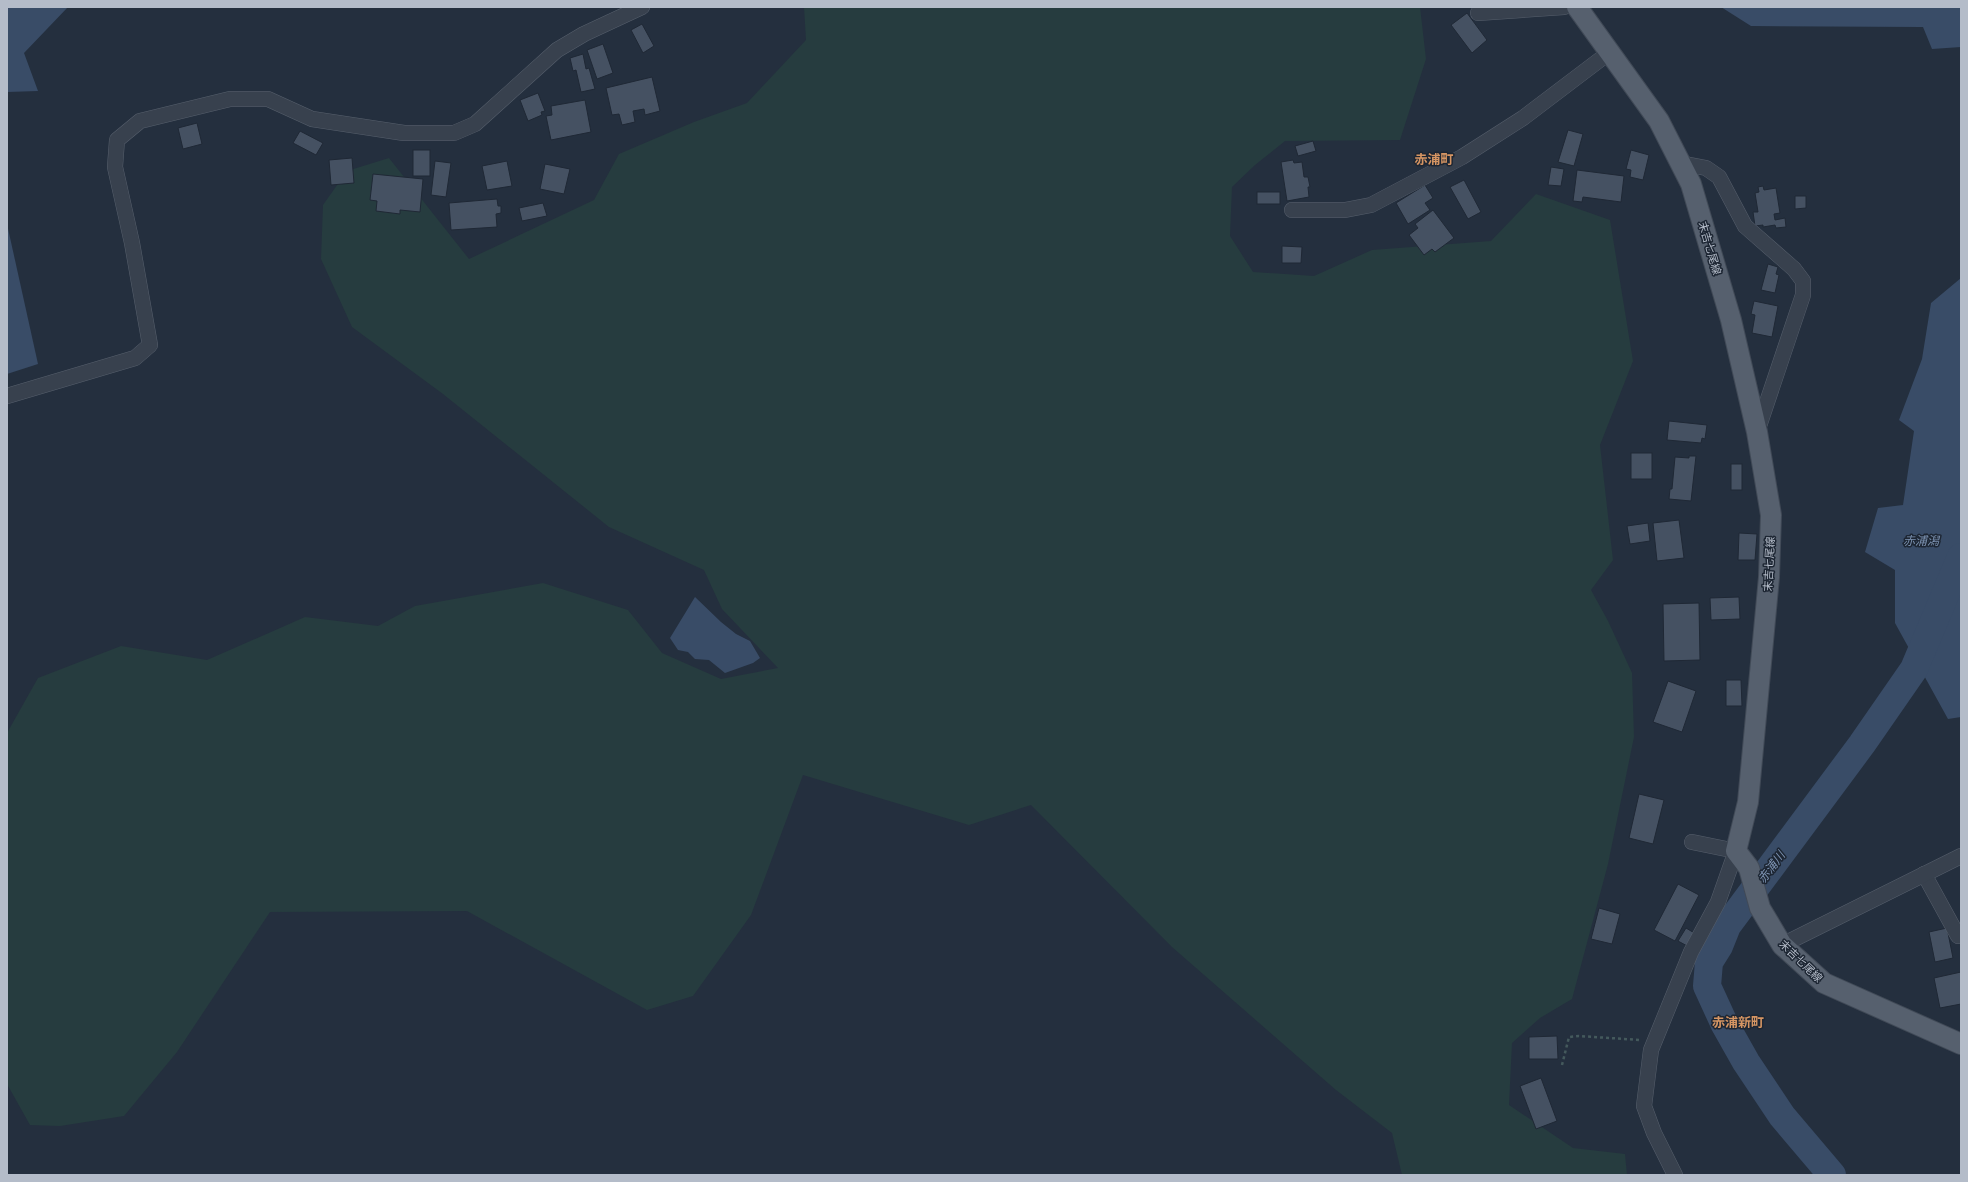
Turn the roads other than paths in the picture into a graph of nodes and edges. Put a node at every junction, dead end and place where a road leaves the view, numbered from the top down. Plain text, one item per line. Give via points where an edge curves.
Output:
1 (642, 7) edge
2 (1564, 7) edge
3 (1577, 7) edge
4 (1478, 13) dead end
5 (1610, 52) junction
6 (1680, 163) junction
7 (1292, 210) dead end
8 (7, 396) edge
9 (1757, 432) junction
10 (1692, 842) dead end
11 (1736, 851) junction
12 (1961, 856) edge
13 (1924, 874) junction
14 (1958, 936) dead end
15 (1782, 945) junction
16 (1961, 1044) edge
17 (1675, 1175) edge

1 - 8 street via 584,34 557,50 475,124 454,134 404,132 312,119 268,99 230,99 140,121 117,140 114,167 132,242 150,345 135,358
2 - 4 street
3 - 5 main road, 末吉七尾線
5 - 6 main road, 末吉七尾線 via 1659,121
5 - 7 street via 1523,118 1462,157 1371,205 1345,210
6 - 9 main road, 末吉七尾線 via 1691,184 1719,278
6 - 9 street via 1706,168 1719,177 1745,226 1794,269 1803,281 1803,295
9 - 11 main road, 末吉七尾線 via 1772,515 1769,577 1748,802
10 - 11 street
11 - 15 main road, 末吉七尾線 via 1749,868 1760,908
11 - 17 street via 1718,902 1691,952 1651,1050 1644,1106
12 - 13 street
13 - 14 street
13 - 15 street
15 - 16 main road, 末吉七尾線 via 1824,983

